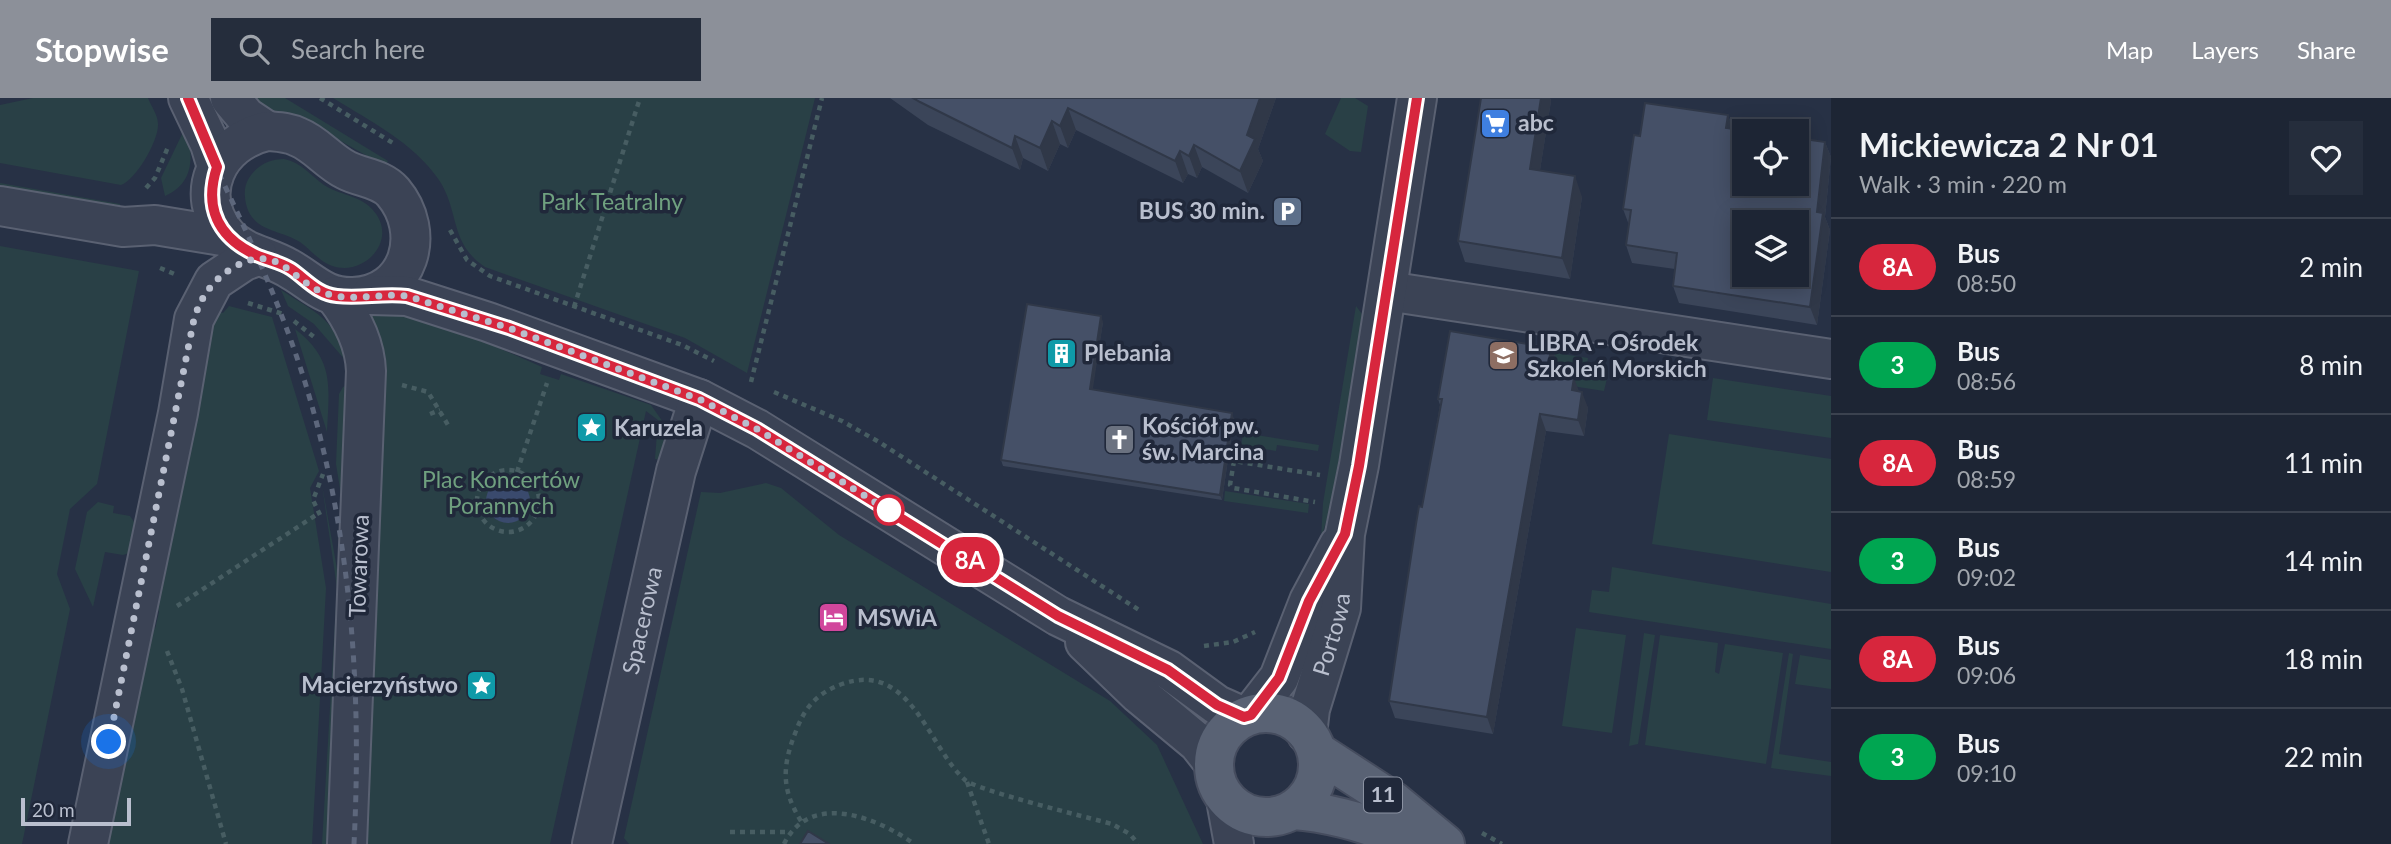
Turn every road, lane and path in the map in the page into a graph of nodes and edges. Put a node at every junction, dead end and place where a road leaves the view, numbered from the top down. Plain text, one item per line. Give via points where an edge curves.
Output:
1 (188, 98) edge
2 (230, 98) edge
3 (640, 98) edge
4 (822, 98) edge
5 (1417, 98) edge
6 (267, 131) junction
7 (214, 176) junction
8 (0, 206) edge
9 (155, 225) junction
10 (413, 239) junction
11 (243, 247) junction
12 (1387, 291) junction
13 (353, 295) junction
14 (244, 302) dead end
15 (572, 311) dead end
16 (488, 322) junction
17 (320, 345) dead end
18 (1831, 359) edge
19 (534, 378) dead end
20 (394, 383) dead end
21 (547, 383) junction
22 (559, 387) dead end
23 (747, 392) dead end
24 (699, 399) junction
25 (440, 410) junction
26 (430, 414) dead end
27 (448, 425) dead end
28 (517, 472) junction
29 (1321, 475) dead end
30 (1316, 502) dead end
31 (319, 513) dead end
32 (1345, 534) junction
33 (167, 612) dead end
34 (1058, 616) junction
35 (164, 643) dead end
36 (1248, 716) junction
37 (1312, 743) junction
38 (1213, 762) junction
39 (967, 781) junction
40 (1226, 800) junction
41 (1293, 810) junction
42 (801, 821) junction
43 (730, 832) dead end
44 (790, 832) junction
45 (88, 844) edge
46 (226, 844) edge
47 (347, 844) edge
48 (592, 844) edge
49 (784, 844) edge
50 (914, 844) edge
51 (989, 844) edge
52 (1138, 844) edge
53 (1234, 844) edge
54 (1428, 844) edge
55 (1445, 844) edge

1 - 7 street
2 - 6 street via 246,117
3 - 15 path
4 - 23 path
5 - 12 street, Portowa
6 - 7 street via 235,144
6 - 10 street via 301,138 337,165 391,189 404,209
7 - 9 street
7 - 11 street via 214,213
8 - 9 street via 123,227
9 - 11 street
10 - 13 street via 398,279
10 - 16 street via 440,285
11 - 13 street via 290,269 312,286
11 - 45 street via 243,261 214,281 194,319
12 - 18 street
12 - 32 street, Portowa
13 - 16 street via 407,296
13 - 47 street, Towarowa via 366,371
14 - 17 path via 280,312
16 - 24 street
19 - 21 path
20 - 25 path via 428,392
21 - 22 path
21 - 28 path
24 - 34 street via 757,429
24 - 48 street, Spacerowa via 676,471
25 - 26 path
25 - 27 path
28 - 28 path via 491,476 478,495 482,518 500,531 523,528 537,511 534,485
29 - 30 path via 1231,460 1233,488
31 - 33 path
32 - 36 street, Portowa via 1309,601 1279,678
32 - 37 street, Portowa via 1341,608 1310,709
34 - 36 street via 1168,670 1217,705
34 - 38 street via 1198,743
35 - 46 path via 182,689
36 - 37 main road, 11 via 1285,716
36 - 38 main road via 1222,736
37 - 41 main road via 1316,780
37 - 55 main road, 11
38 - 40 main road via 1215,779
39 - 42 path via 906,699 882,685 853,681 810,703 793,739 785,791
39 - 51 path
39 - 52 path via 1112,824
40 - 41 main road, 11 via 1258,817 1276,817
40 - 53 street
41 - 54 main road, 11 via 1347,817
42 - 44 path
42 - 50 path via 846,813 883,825
43 - 44 path
44 - 49 path

